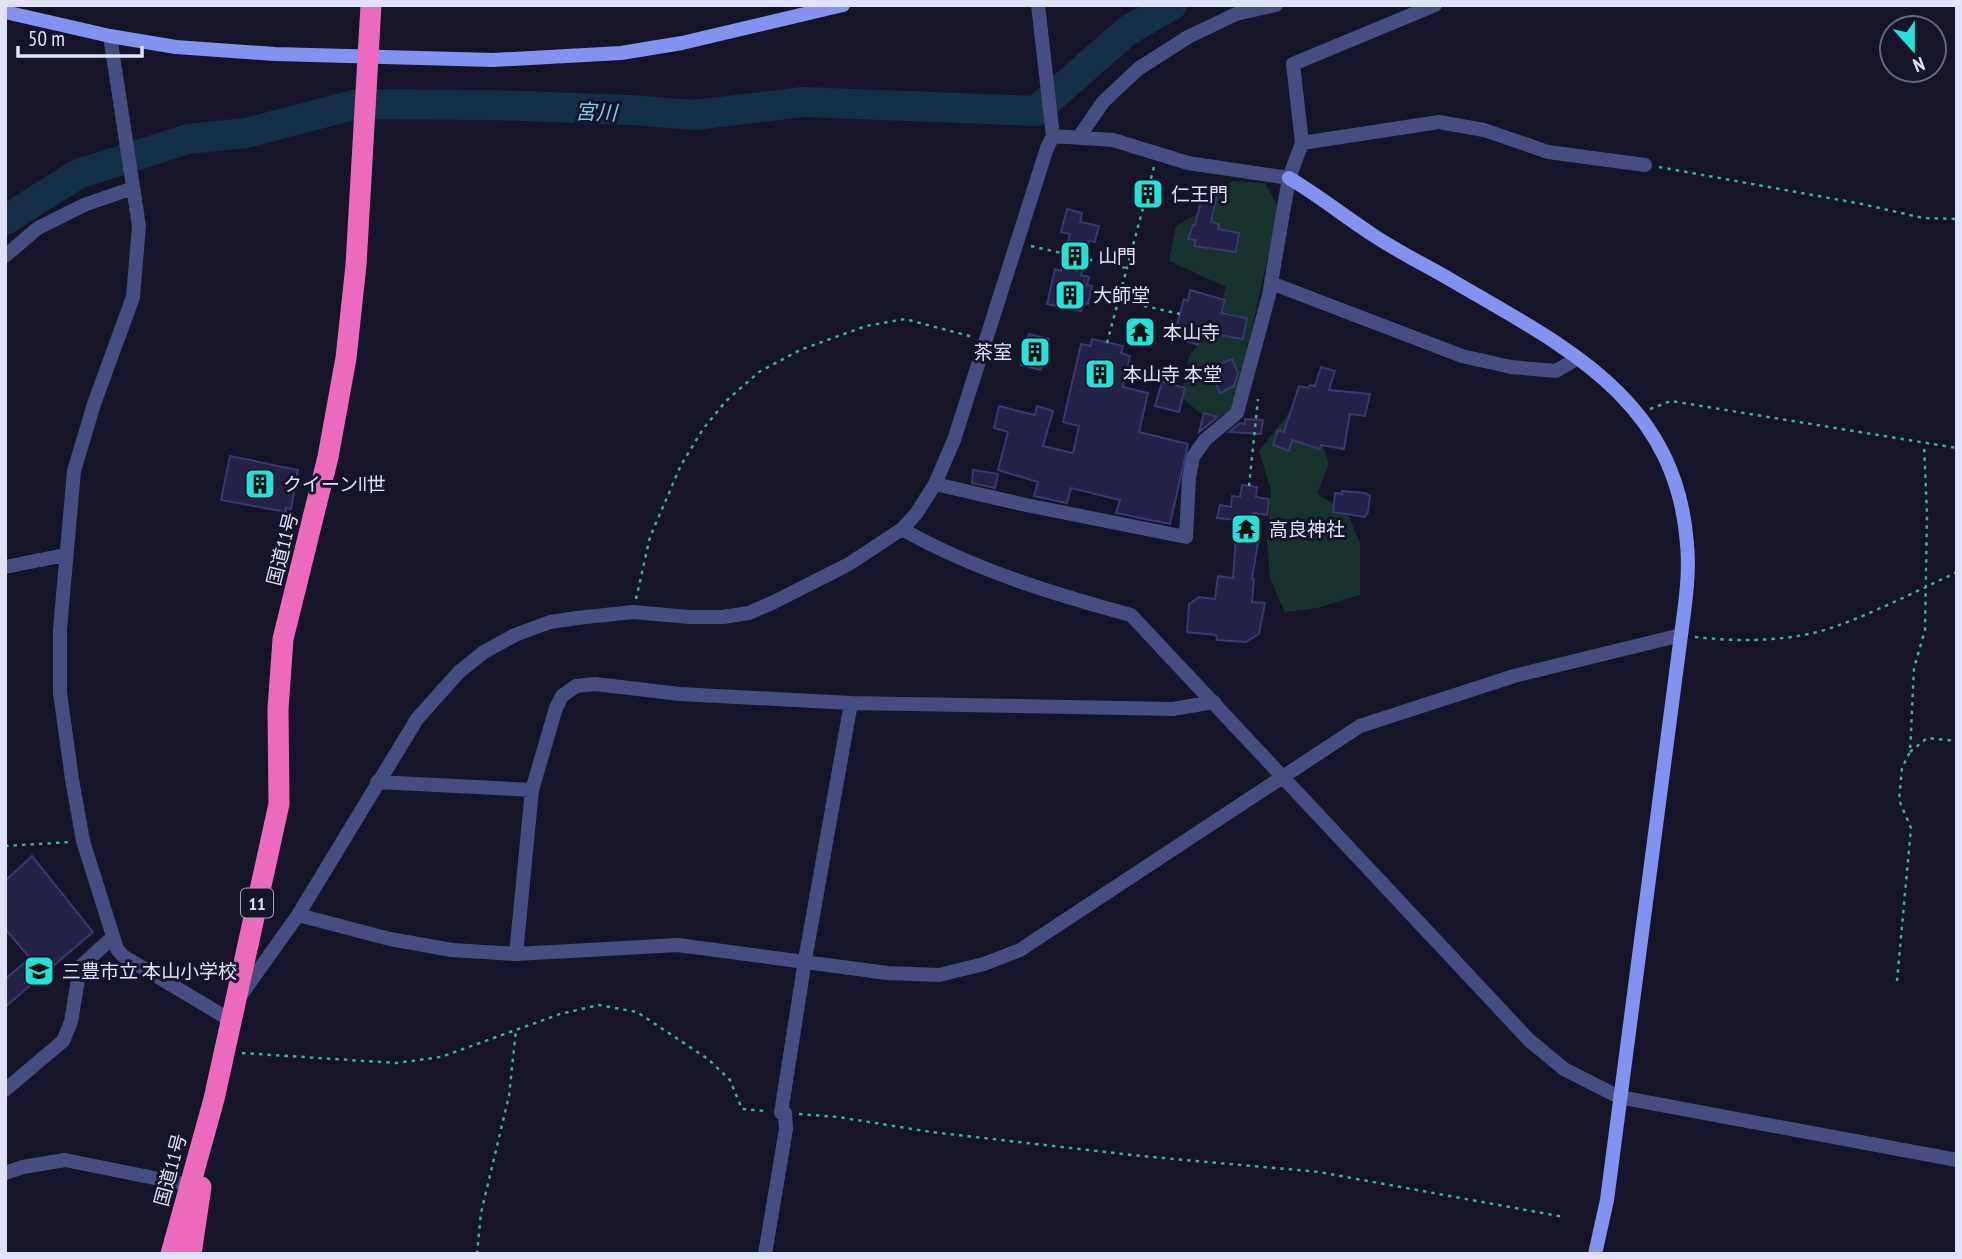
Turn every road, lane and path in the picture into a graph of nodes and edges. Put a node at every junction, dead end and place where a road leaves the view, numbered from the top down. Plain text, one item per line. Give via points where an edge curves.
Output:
1 (371, 5) edge
2 (844, 5) edge
3 (1038, 5) edge
4 (1276, 5) edge
5 (1435, 5) edge
6 (5, 12) edge
7 (110, 36) junction
8 (368, 62) junction
9 (1053, 132) junction
10 (1079, 137) junction
11 (1302, 143) junction
12 (1157, 153) junction
13 (1645, 164) joint
14 (1289, 178) junction
15 (133, 188) junction
16 (1957, 219) edge
17 (1017, 242) junction
18 (5, 256) edge
19 (1128, 268) junction
20 (1272, 283) junction
21 (1119, 300) junction
22 (1180, 314) dead end
23 (986, 341) junction
24 (1107, 343) dead end
25 (1578, 358) junction
26 (1638, 413) junction
27 (1924, 444) junction
28 (1957, 448) edge
29 (935, 484) junction
30 (902, 529) junction
31 (65, 555) junction
32 (5, 567) edge
33 (1957, 572) edge
34 (1925, 587) junction
35 (633, 611) junction
36 (1681, 635) junction
37 (1214, 702) junction
38 (851, 703) junction
39 (1957, 741) edge
40 (1910, 752) junction
41 (1281, 778) junction
42 (377, 782) junction
43 (532, 790) junction
44 (83, 841) junction
45 (5, 846) edge
46 (298, 915) junction
47 (112, 938) junction
48 (516, 954) junction
49 (805, 960) junction
50 (1897, 981) dead end
51 (234, 1012) junction
52 (516, 1030) junction
53 (225, 1052) junction
54 (5, 1090) edge
55 (1619, 1097) junction
56 (214, 1099) junction
57 (783, 1113) junction
58 (1957, 1160) edge
59 (5, 1173) edge
60 (189, 1185) junction
61 (1564, 1217) dead end
62 (171, 1254) edge
63 (191, 1254) edge
64 (477, 1254) edge
65 (765, 1254) edge
66 (1595, 1254) edge

1 - 8 highway, 国道11号 / 11
2 - 8 street via 621,53
3 - 9 street
4 - 10 street via 1236,14 1138,69 1102,102
5 - 11 street via 1293,64
6 - 7 street
7 - 8 street via 176,47
7 - 15 street
8 - 51 highway, 国道11号 / 11 via 356,265 345,358 328,457 283,639 279,804
9 - 10 street
9 - 17 street
10 - 12 street via 1113,140
11 - 13 street via 1439,122 1484,130 1548,152
11 - 14 street
12 - 14 street via 1188,163
12 - 19 path
13 - 16 path via 1923,218
14 - 20 street
14 - 25 street via 1375,236
15 - 18 street via 38,228
15 - 31 street via 139,226 133,297 74,471
17 - 19 path
17 - 23 street
19 - 21 path
20 - 25 street via 1462,356 1556,371
20 - 29 street via 1237,413 1205,440 1193,457 1186,537
21 - 22 path
21 - 24 path
23 - 29 street
23 - 35 path via 905,319 866,326 800,350 759,372 726,401 681,465 650,537
25 - 26 street via 1611,383
26 - 27 path via 1671,401
26 - 36 street via 1672,474 1682,508 1688,556
27 - 28 path
27 - 34 path
29 - 30 street
30 - 35 street via 849,564 749,613 689,617
30 - 37 street via 934,548 1066,598 1131,615
31 - 32 street
31 - 44 street via 61,694
33 - 34 path
34 - 36 path via 1833,628 1788,638
34 - 40 path via 1925,630 1914,668
35 - 42 street via 550,622 484,652 459,672 417,719
36 - 41 street via 1514,676 1360,726
36 - 55 street
37 - 38 street via 1173,709
37 - 41 street
38 - 43 street via 576,686 562,696 556,708
38 - 49 street
39 - 40 path via 1927,738
40 - 50 path via 1902,768 1899,800 1911,828
41 - 49 street via 1020,950 984,964 939,975 887,973
41 - 55 street via 1528,1040 1564,1069
42 - 43 street
42 - 46 street
43 - 48 street
44 - 45 path
44 - 47 street
46 - 48 street via 390,939 452,950
46 - 51 street
47 - 51 street via 123,956
47 - 54 street via 80,967 71,1023 63,1041
48 - 49 street via 678,945
49 - 57 street
51 - 53 highway, 国道11号 / 11
52 - 53 path via 441,1057 396,1063
52 - 57 path via 599,1005 637,1012 708,1059 730,1080 742,1109
52 - 64 path via 509,1096 481,1213
53 - 56 highway, 国道11号 / 11
55 - 58 street
55 - 66 street via 1607,1200
56 - 60 highway, 国道11号 / 11
56 - 63 highway, 国道11号 / 11
57 - 61 path via 1319,1172
57 - 65 street via 786,1129
59 - 60 street via 65,1160
60 - 62 highway, 国道11号 / 11

